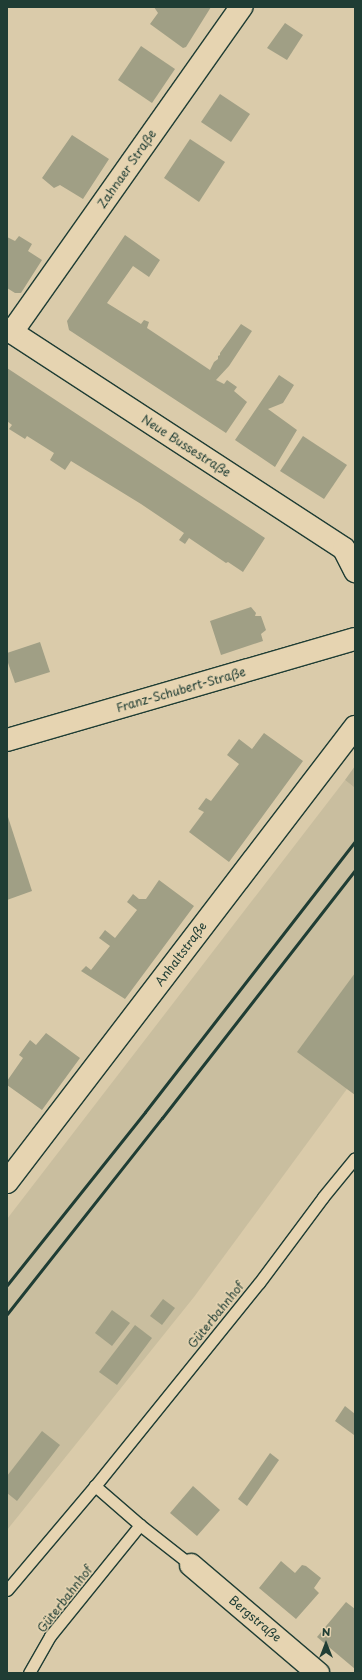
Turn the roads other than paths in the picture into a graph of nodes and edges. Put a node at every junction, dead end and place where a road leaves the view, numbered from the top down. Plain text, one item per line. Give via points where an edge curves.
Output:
1 (241, 7) edge
2 (9, 330) edge
3 (355, 571) edge
4 (355, 639) edge
5 (355, 727) edge
6 (7, 740) edge
7 (355, 1158) edge
8 (7, 1182) edge
9 (95, 1486) junction
10 (140, 1525) junction
11 (191, 1565) joint
12 (7, 1590) edge
13 (29, 1673) edge
14 (318, 1673) edge

1 - 2 street, Zahnaer Straße
2 - 3 street, Neue Bussestraße via 344,549
4 - 6 street, Franz-Schubert-Straße
5 - 8 street, Anhaltstraße
7 - 9 lane, Güterbahnhof via 259,1283
9 - 10 lane
9 - 12 lane, Güterbahnhof
10 - 11 lane
10 - 13 lane, Güterbahnhof via 50,1636
11 - 14 street, Bergstraße

